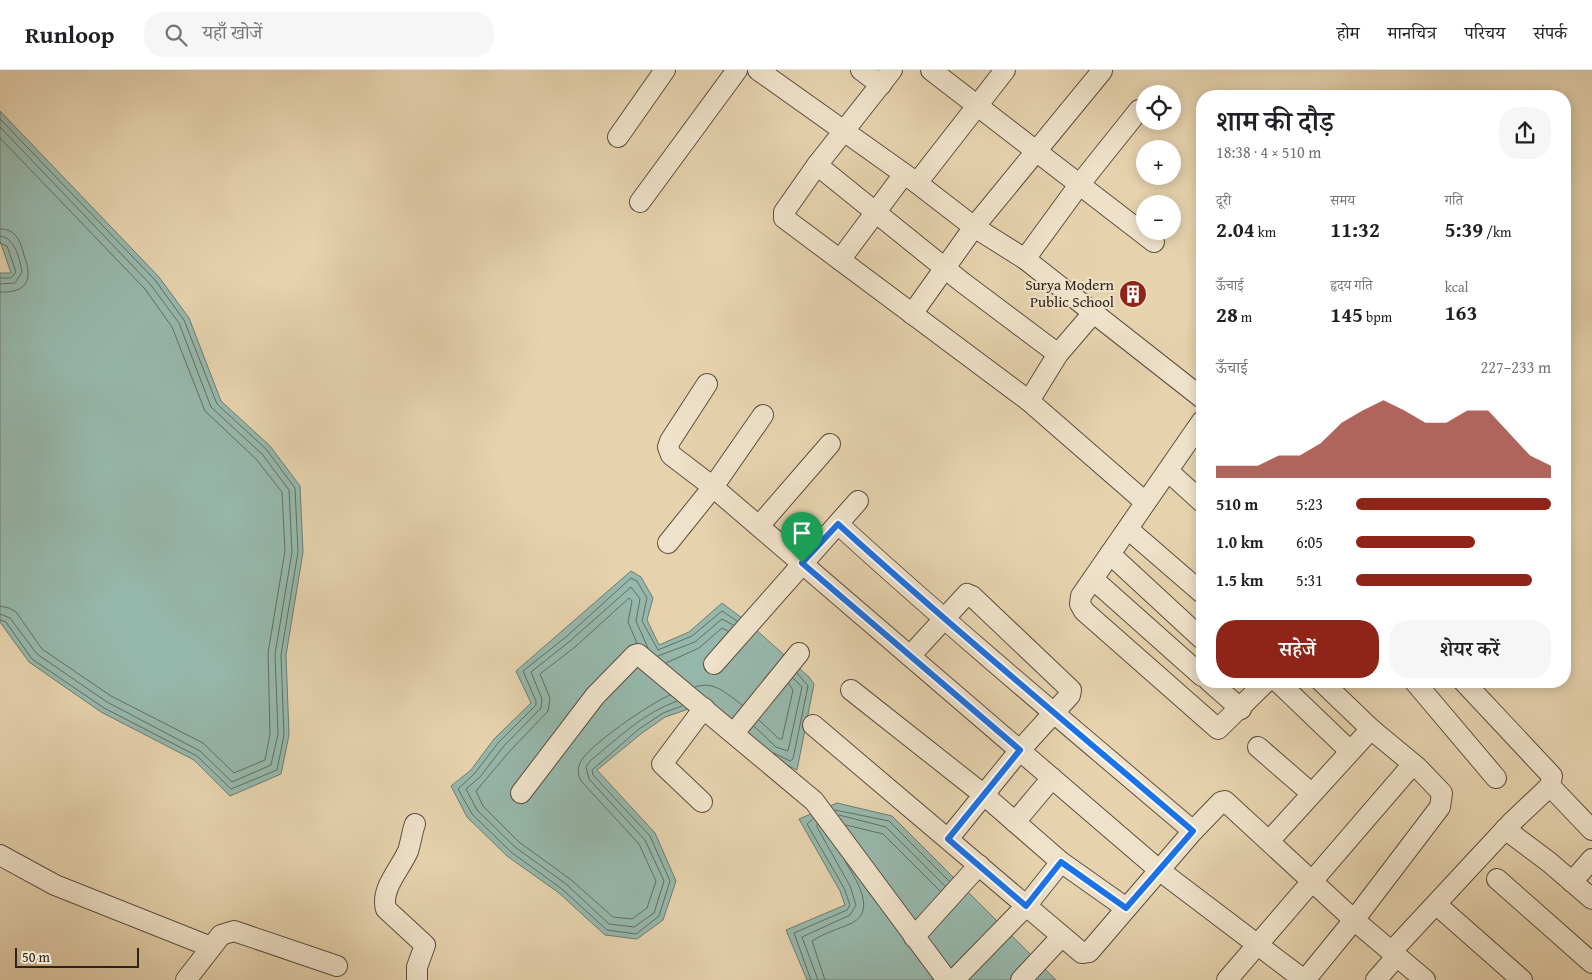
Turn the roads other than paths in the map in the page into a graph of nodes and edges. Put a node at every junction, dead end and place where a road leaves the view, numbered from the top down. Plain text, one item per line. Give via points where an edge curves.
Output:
1 (665, 70) edge
2 (737, 70) edge
3 (758, 70) edge
4 (861, 70) edge
5 (931, 70) edge
6 (1005, 70) edge
7 (1102, 71) edge
8 (886, 78) edge
9 (977, 106) junction
10 (1136, 114) edge
11 (845, 132) junction
12 (618, 137) dead end
13 (1036, 152) junction
14 (817, 165) junction
15 (910, 178) junction
16 (1079, 185) junction
17 (640, 202) dead end
18 (875, 210) junction
19 (974, 227) junction
20 (1154, 242) dead end
21 (1024, 259) junction
22 (840, 260) junction
23 (947, 268) junction
24 (1094, 312) junction
25 (912, 314) junction
26 (1058, 354) junction
27 (708, 384) dead end
28 (1196, 393) edge
29 (1029, 401) junction
30 (763, 415) dead end
31 (1196, 431) edge
32 (830, 444) dead end
33 (1170, 472) junction
34 (714, 487) junction
35 (1196, 496) edge
36 (858, 501) dead end
37 (1145, 502) junction
38 (838, 524) junction
39 (759, 526) junction
40 (1128, 529) junction
41 (668, 543) dead end
42 (1110, 554) junction
43 (802, 563) junction
44 (1093, 579) junction
45 (1196, 587) edge
46 (943, 620) junction
47 (1196, 633) edge
48 (799, 653) dead end
49 (910, 656) junction
50 (714, 664) dead end
51 (1196, 671) edge
52 (1217, 688) edge
53 (1255, 688) edge
54 (1284, 688) edge
55 (1327, 688) edge
56 (1420, 688) edge
57 (1470, 688) edge
58 (852, 690) dead end
59 (704, 708) junction
60 (1241, 709) junction
61 (1054, 712) junction
62 (813, 725) dead end
63 (1371, 729) junction
64 (734, 733) junction
65 (1258, 747) dead end
66 (1020, 750) junction
67 (1350, 751) junction
68 (1413, 764) junction
69 (1052, 778) junction
70 (1496, 778) dead end
71 (1550, 786) junction
72 (520, 793) dead end
73 (1311, 793) junction
74 (984, 795) junction
75 (702, 802) dead end
76 (1014, 822) junction
77 (415, 824) dead end
78 (1505, 830) junction
79 (1592, 830) edge
80 (1193, 831) junction
81 (948, 839) junction
82 (1270, 840) junction
83 (0, 855) edge
84 (1592, 859) edge
85 (1061, 862) junction
86 (979, 864) junction
87 (1159, 870) junction
88 (1497, 879) dead end
89 (1313, 881) junction
90 (1572, 882) junction
91 (1592, 899) edge
92 (1437, 905) junction
93 (1026, 906) junction
94 (1126, 908) junction
95 (1354, 920) junction
96 (1062, 936) junction
97 (914, 937) junction
98 (1258, 945) junction
99 (211, 947) junction
100 (1394, 954) junction
101 (1592, 963) edge
102 (338, 966) dead end
103 (1236, 977) edge
104 (186, 980) edge
105 (417, 980) edge
106 (947, 980) edge
107 (954, 980) edge
108 (1021, 980) edge
109 (1305, 980) edge
110 (1376, 980) edge
111 (1425, 980) edge
112 (1522, 980) edge

1 - 12 street
2 - 17 street
3 - 11 street
4 - 8 street
5 - 9 street
6 - 9 street
7 - 13 street
8 - 11 street
9 - 13 street
9 - 15 street
10 - 16 street
11 - 14 street
11 - 15 street
13 - 16 street
13 - 19 street
14 - 18 street
14 - 22 street via 784,212 784,218
15 - 18 street
15 - 19 street
16 - 20 street
16 - 21 street
18 - 22 street
18 - 23 street
19 - 21 street
19 - 23 street
21 - 24 street
22 - 25 street
23 - 25 street
23 - 26 street
24 - 26 street
24 - 28 street
25 - 29 street
26 - 29 street
27 - 34 street via 668,447 671,455
29 - 37 street
30 - 34 street
31 - 33 street
32 - 39 street
33 - 35 street
33 - 37 street
34 - 39 street
34 - 41 street
36 - 38 street
37 - 40 street
38 - 43 street
38 - 46 street
39 - 43 street
40 - 42 street
40 - 45 street
42 - 44 street
42 - 47 street
43 - 49 street
43 - 50 street
44 - 51 street
44 - 60 street via 1081,596 1080,604 1084,611 1218,729
46 - 49 street
46 - 61 street
46 - 61 street via 962,598 967,594 972,596 1070,687 1070,695
48 - 64 street
49 - 66 street
52 - 60 street
53 - 60 street
54 - 67 street
55 - 63 street
56 - 70 street
57 - 71 street via 1552,776
58 - 74 street
59 - 64 street
59 - 72 street via 641,656 635,655 595,696
59 - 75 street via 662,764
61 - 66 street
61 - 80 street
62 - 81 street
63 - 67 street
63 - 68 street
64 - 97 street via 814,801
65 - 73 street
66 - 69 street
66 - 74 street
67 - 73 street
68 - 89 street
68 - 95 street via 1442,794 1440,807
69 - 76 street
69 - 87 street
71 - 78 street
71 - 79 street
73 - 82 street
74 - 76 street
74 - 81 street
76 - 85 street
77 - 105 street via 408,850 384,904 425,945 417,966
78 - 90 street
78 - 92 street
80 - 82 street via 1225,802
80 - 87 street
81 - 86 street
82 - 89 street
83 - 99 street via 55,885
84 - 90 street
85 - 93 street
85 - 94 street
86 - 93 street
86 - 97 street
87 - 94 street
87 - 98 street
88 - 101 street
89 - 95 street
89 - 98 street
90 - 91 street
92 - 100 street
92 - 112 street
93 - 96 street
93 - 107 street
94 - 96 street via 1089,952 1082,953
95 - 100 street
95 - 109 street
96 - 108 street
97 - 106 street
98 - 103 street
98 - 109 street
99 - 102 street via 221,935 234,931
99 - 104 street
100 - 110 street
100 - 111 street

